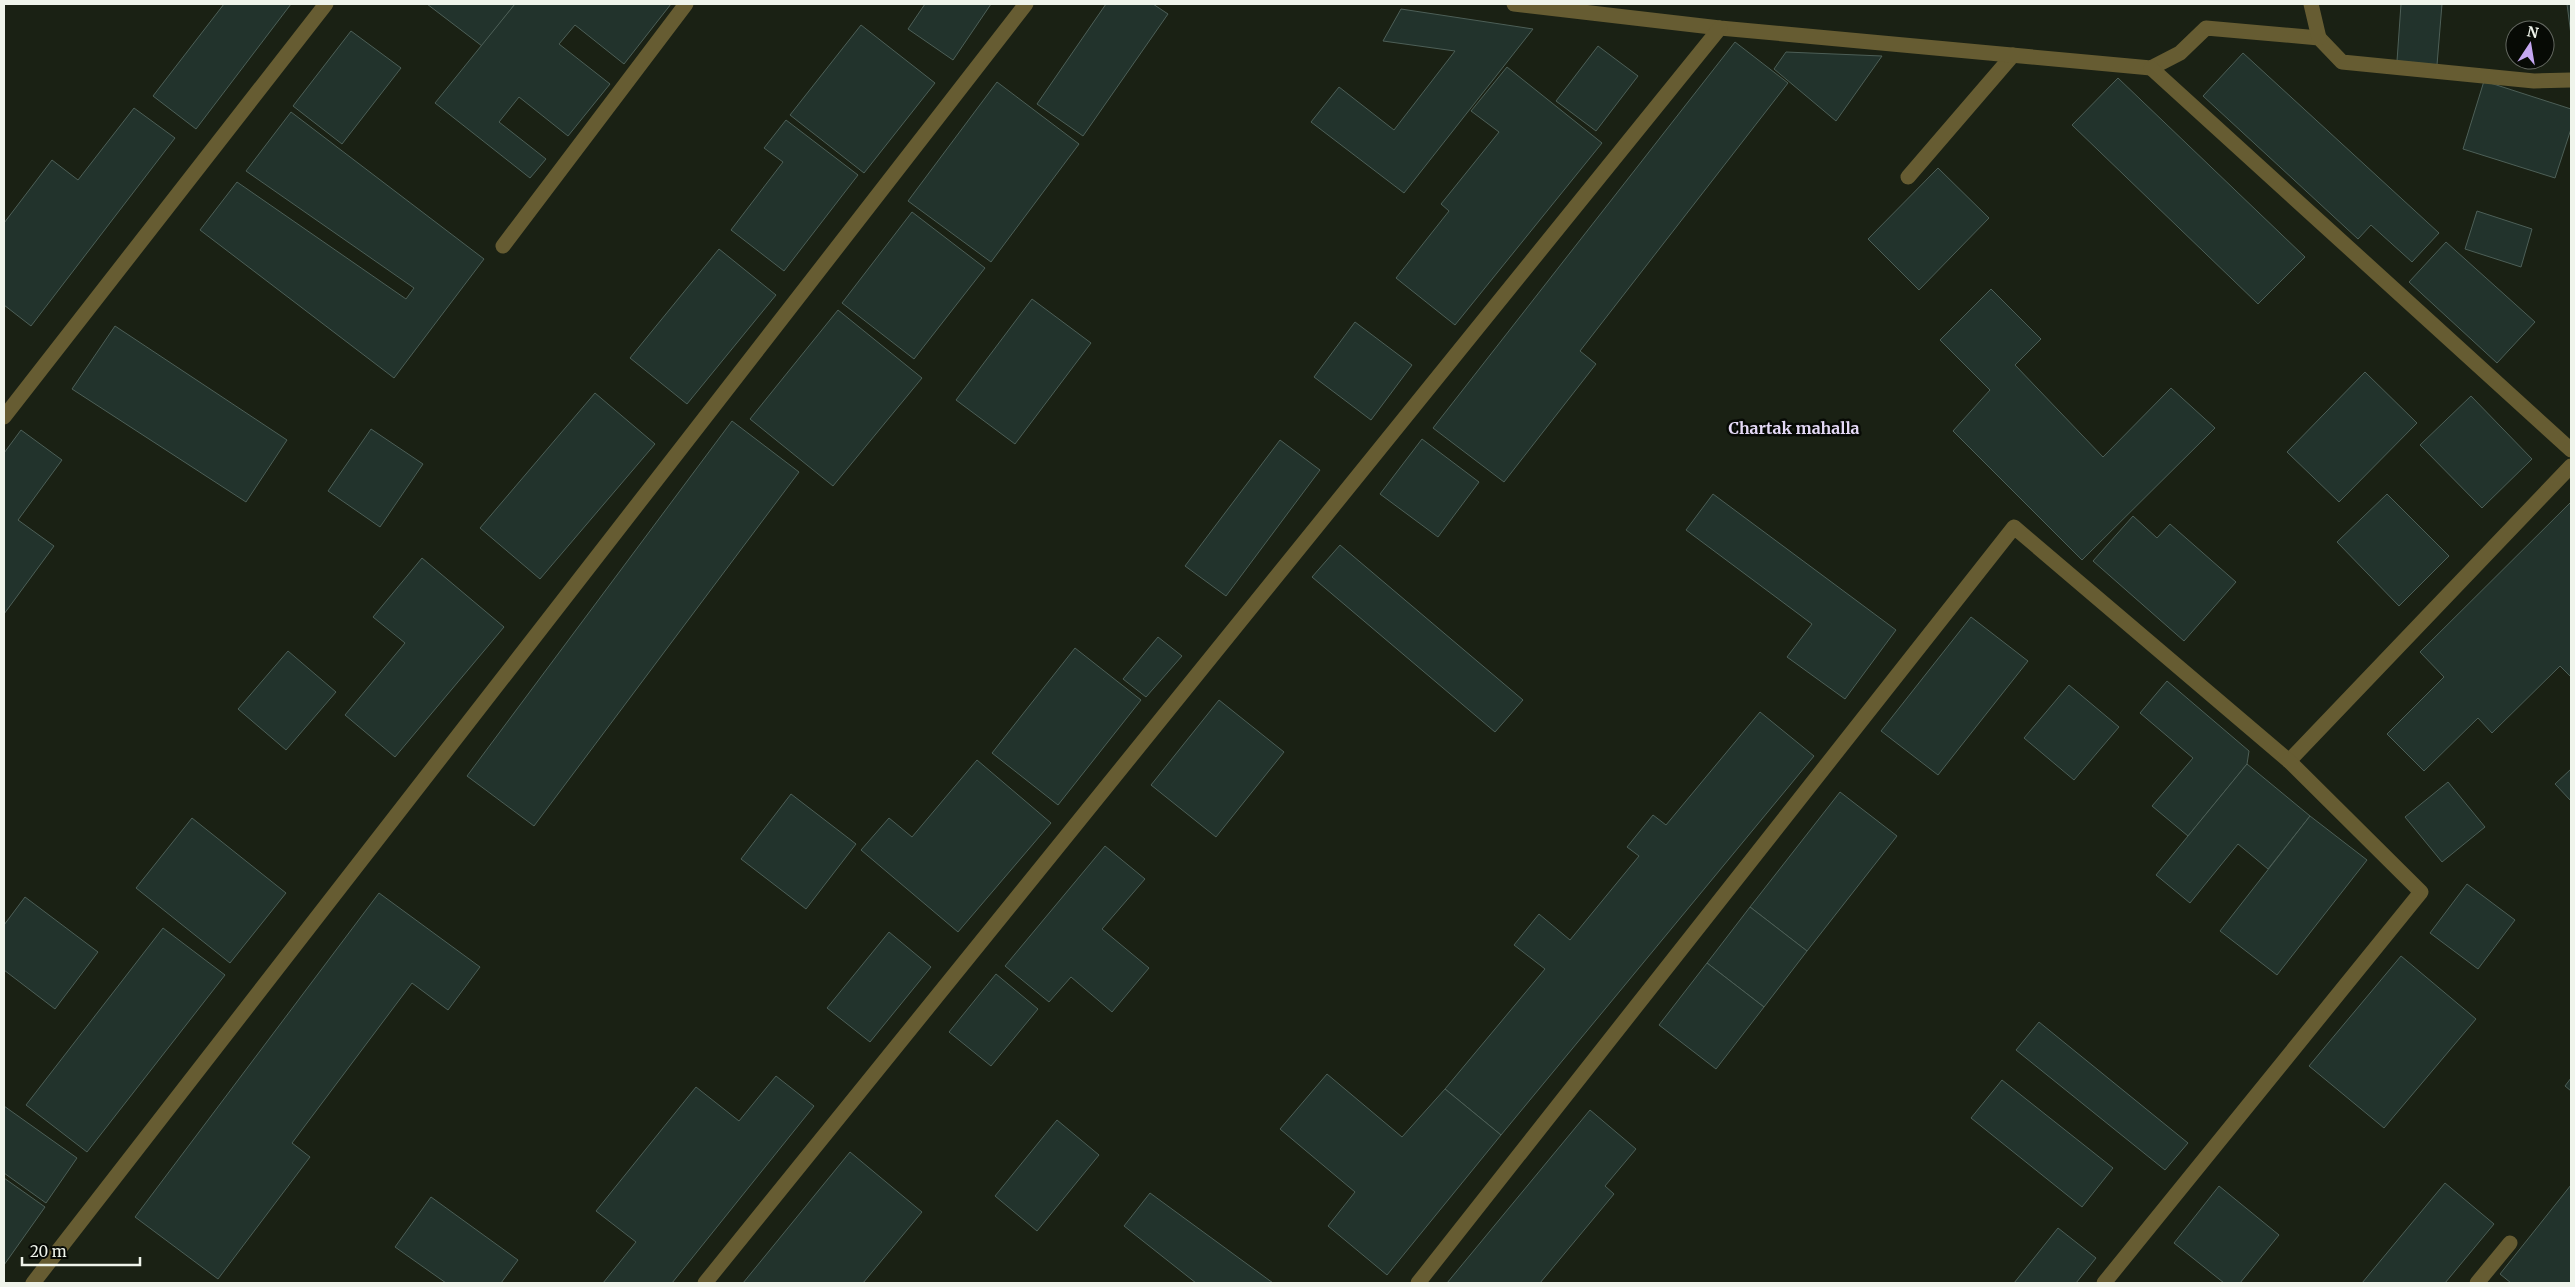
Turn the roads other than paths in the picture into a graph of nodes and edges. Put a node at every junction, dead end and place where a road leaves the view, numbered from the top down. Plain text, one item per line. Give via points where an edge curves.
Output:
1 (326, 4) edge
2 (686, 4) edge
3 (1026, 4) edge
4 (1514, 4) edge
5 (2311, 4) edge
6 (1720, 28) junction
7 (2319, 38) junction
8 (2013, 55) junction
9 (2151, 68) junction
10 (2571, 80) edge
11 (1908, 176) dead end
12 (503, 246) dead end
13 (4, 417) edge
14 (2571, 450) edge
15 (2571, 466) edge
16 (2289, 761) junction
17 (2510, 1243) dead end
18 (33, 1283) edge
19 (705, 1283) edge
20 (1418, 1283) edge
21 (2104, 1283) edge
22 (2477, 1283) edge

1 - 13 street
2 - 12 street
3 - 18 street
4 - 6 street
5 - 7 street
6 - 8 street
6 - 19 street
7 - 9 street via 2206,28 2180,53
7 - 10 street via 2342,62 2534,81
8 - 9 street
8 - 11 street
9 - 14 street
15 - 16 street
16 - 20 street via 2014,527
16 - 21 street via 2421,892
17 - 22 street

